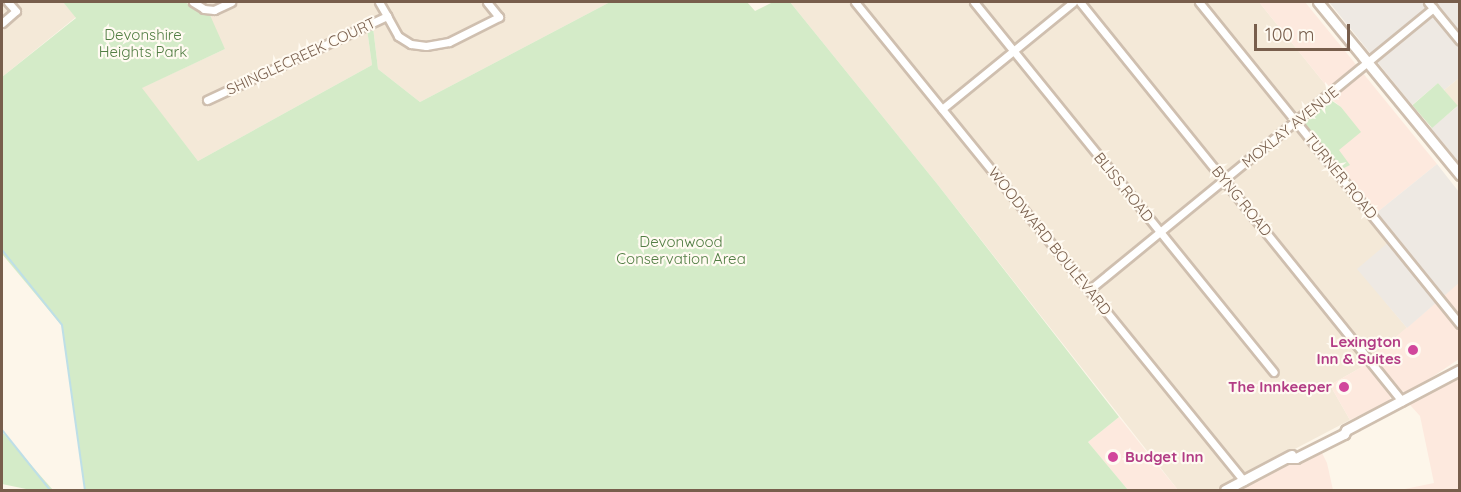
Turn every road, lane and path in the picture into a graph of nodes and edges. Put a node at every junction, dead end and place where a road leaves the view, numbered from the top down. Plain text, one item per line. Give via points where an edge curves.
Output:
1 (8, 2) edge
2 (193, 2) edge
3 (231, 2) edge
4 (379, 2) edge
5 (487, 2) edge
6 (855, 2) edge
7 (974, 2) edge
8 (1073, 2) edge
9 (1080, 2) edge
10 (1199, 2) edge
11 (1318, 2) edge
12 (1430, 5) edge
13 (387, 16) junction
14 (2, 23) edge
15 (1460, 41) edge
16 (1014, 50) junction
17 (1368, 63) junction
18 (207, 100) dead end
19 (942, 109) junction
20 (1297, 122) junction
21 (1460, 175) edge
22 (1225, 180) junction
23 (1161, 232) junction
24 (1089, 290) junction
25 (1460, 324) edge
26 (1460, 370) edge
27 (1274, 372) dead end
28 (1402, 401) junction
29 (1244, 481) junction
30 (1226, 490) edge

1 - 14 street via 16,11
2 - 3 street via 214,10
4 - 13 street
5 - 13 street, SHINGLECREEK COURT via 500,16 449,42 426,46 411,44 398,36
6 - 19 street, WOODWARD BOULEVARD
7 - 16 street, BLISS ROAD
8 - 16 street
9 - 22 street, BYNG ROAD
10 - 20 street, TURNER ROAD
11 - 17 main road
12 - 15 street
12 - 17 street, MOXLAY AVENUE
13 - 18 street, SHINGLECREEK COURT
16 - 19 street
16 - 23 street, BLISS ROAD
17 - 20 street, MOXLAY AVENUE
17 - 21 main road
19 - 24 street, WOODWARD BOULEVARD
20 - 22 street, MOXLAY AVENUE
20 - 25 street, TURNER ROAD
22 - 23 street, MOXLAY AVENUE
22 - 28 street, BYNG ROAD
23 - 24 street, MOXLAY AVENUE
23 - 27 street, BLISS ROAD
24 - 29 street, WOODWARD BOULEVARD
26 - 28 main road
28 - 29 main road via 1344,434
29 - 30 main road

